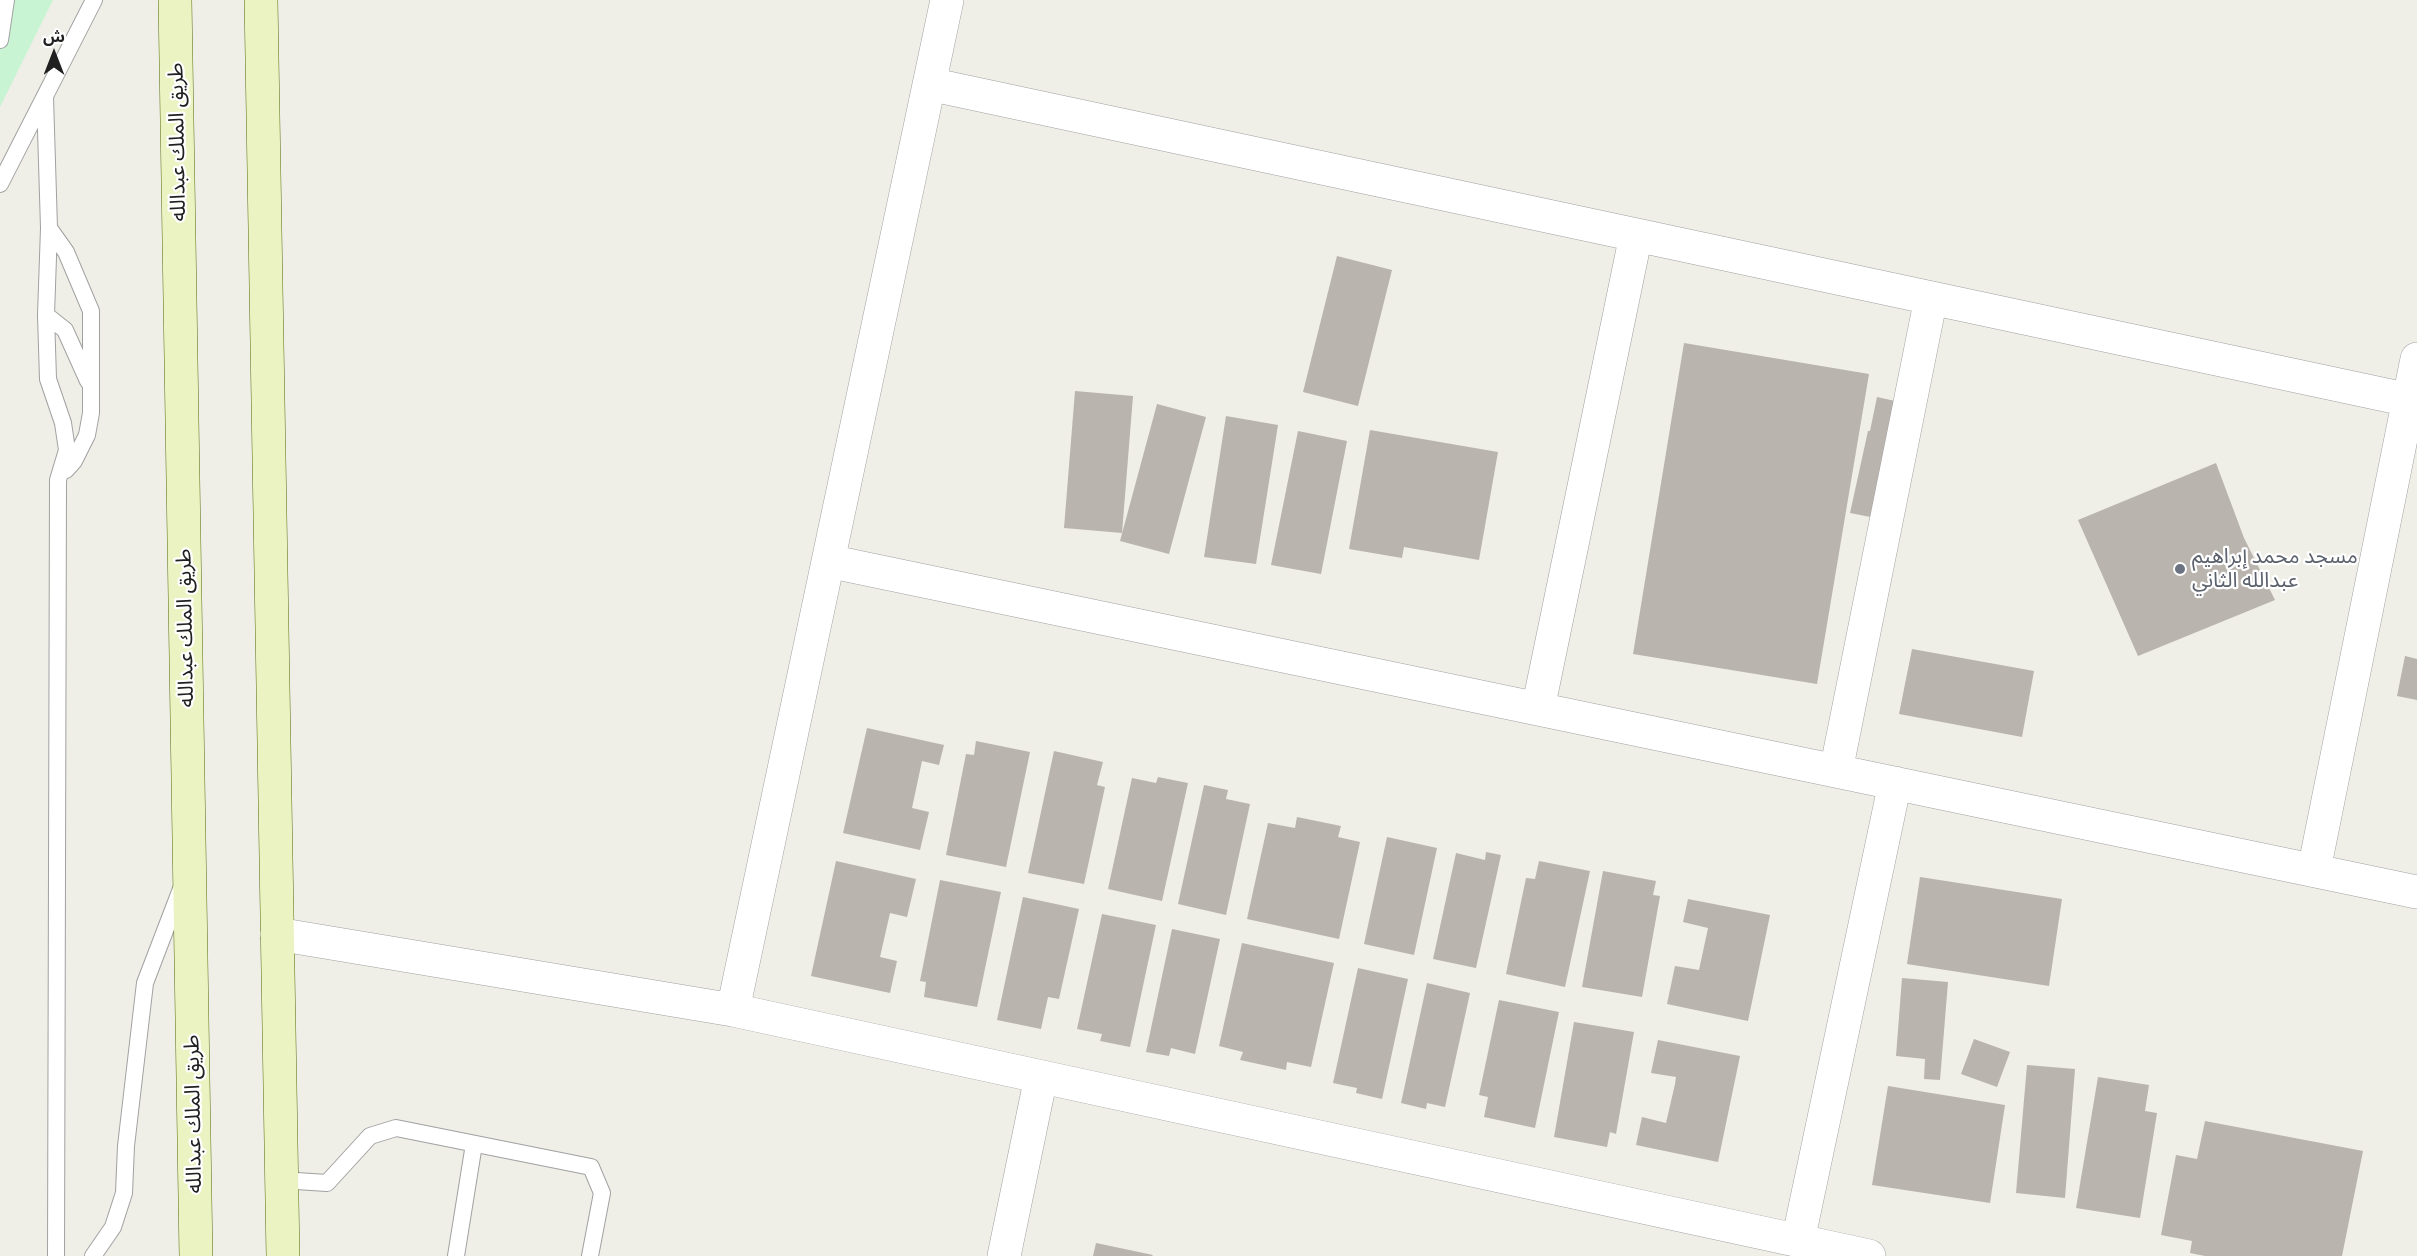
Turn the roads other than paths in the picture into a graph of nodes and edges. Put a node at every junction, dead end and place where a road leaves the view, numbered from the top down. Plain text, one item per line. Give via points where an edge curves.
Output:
1 (6, 0) edge
2 (94, 0) edge
3 (175, 0) edge
4 (261, 0) edge
5 (946, 0) edge
6 (0, 40) edge
7 (929, 84) junction
8 (45, 97) junction
9 (0, 184) edge
10 (49, 228) junction
11 (1636, 235) junction
12 (1931, 298) junction
13 (46, 315) junction
14 (2417, 359) edge
15 (91, 389) junction
16 (2409, 400) junction
17 (58, 480) junction
18 (828, 561) junction
19 (1538, 709) junction
20 (1836, 771) junction
21 (1895, 783) junction
22 (190, 866) junction
23 (2314, 870) junction
24 (2417, 892) edge
25 (277, 934) junction
26 (733, 1010) junction
27 (1041, 1077) junction
28 (474, 1143) junction
29 (281, 1180) junction
30 (1798, 1240) junction
31 (56, 1256) edge
32 (93, 1256) edge
33 (196, 1256) edge
34 (283, 1256) edge
35 (456, 1256) edge
36 (590, 1256) edge
37 (1004, 1256) edge
38 (1869, 1256) edge

1 - 6 lane
2 - 8 lane
3 - 22 street, طريق الملك عبدالله
4 - 25 street
5 - 7 street
7 - 11 street
7 - 18 street
8 - 9 lane
8 - 10 lane
10 - 13 lane
10 - 15 lane via 66,252 91,311
11 - 12 street
11 - 19 street
12 - 16 street
12 - 20 street
13 - 15 lane via 65,330
13 - 17 lane via 48,380 63,423 66,450
14 - 16 street
15 - 17 lane via 87,435 74,461
16 - 23 street
17 - 31 lane
18 - 19 street
18 - 26 street
19 - 20 street
20 - 21 street
21 - 23 street
21 - 30 street
22 - 32 lane via 145,983 124,1193 112,1227
22 - 33 street, طريق الملك عبدالله
23 - 24 street
25 - 26 street
25 - 29 street
26 - 27 street
27 - 30 street
27 - 37 street
28 - 29 lane via 396,1128 370,1136 327,1183
28 - 35 lane
28 - 36 lane via 591,1167 602,1193
29 - 34 street
30 - 38 street

